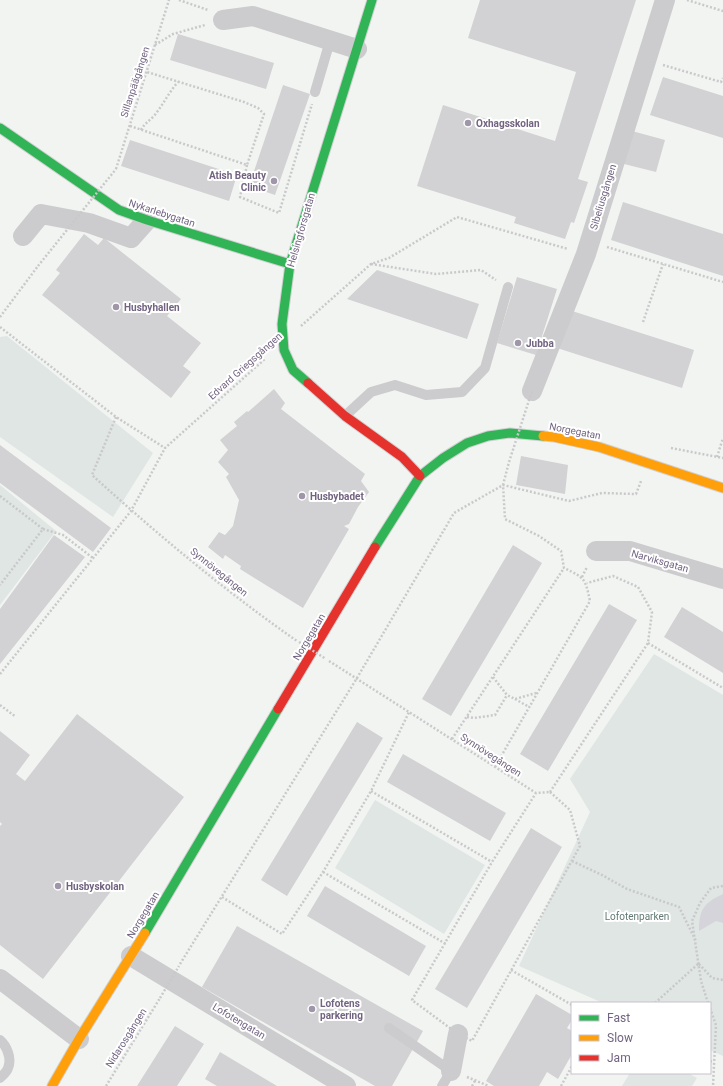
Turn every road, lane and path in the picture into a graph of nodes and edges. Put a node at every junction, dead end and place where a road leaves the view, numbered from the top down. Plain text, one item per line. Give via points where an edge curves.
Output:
1 (169, 0) edge
2 (179, 0) edge
3 (372, 0) edge
4 (665, 0) edge
5 (687, 0) edge
6 (723, 11) edge
7 (223, 20) joint
8 (200, 26) dead end
9 (330, 41) junction
10 (155, 45) junction
11 (357, 49) junction
12 (646, 60) junction
13 (147, 72) junction
14 (723, 78) edge
15 (178, 82) junction
16 (315, 92) joint
17 (130, 126) junction
18 (0, 128) edge
19 (141, 130) junction
20 (248, 165) junction
21 (147, 220) junction
22 (23, 236) dead end
23 (588, 247) junction
24 (290, 264) junction
25 (370, 264) junction
26 (663, 264) junction
27 (723, 282) edge
28 (508, 287) joint
29 (0, 316) edge
30 (643, 322) dead end
31 (0, 327) edge
32 (284, 342) junction
33 (532, 392) joint
34 (345, 416) junction
35 (116, 417) junction
36 (723, 438) edge
37 (165, 448) junction
38 (717, 457) dead end
39 (420, 476) junction
40 (503, 485) junction
41 (723, 488) edge
42 (636, 494) dead end
43 (0, 496) edge
44 (131, 511) junction
45 (43, 529) junction
46 (596, 551) dead end
47 (93, 558) junction
48 (564, 568) junction
49 (723, 579) edge
50 (587, 583) junction
51 (0, 584) edge
52 (648, 643) junction
53 (0, 674) edge
54 (493, 677) junction
55 (357, 678) junction
56 (723, 688) edge
57 (537, 693) junction
58 (507, 694) junction
59 (515, 699) junction
60 (0, 705) edge
61 (529, 707) junction
62 (409, 712) junction
63 (16, 717) dead end
64 (467, 717) junction
65 (452, 739) junction
66 (495, 766) junction
67 (371, 791) junction
68 (550, 792) junction
69 (536, 793) junction
70 (572, 861) junction
71 (492, 862) junction
72 (323, 872) junction
73 (723, 886) edge
74 (222, 897) junction
75 (696, 941) junction
76 (446, 944) junction
77 (132, 956) junction
78 (698, 963) junction
79 (512, 970) junction
80 (0, 979) edge
81 (723, 980) edge
82 (656, 1002) edge
83 (708, 1002) edge
84 (571, 1004) edge
85 (711, 1011) edge
86 (389, 1028) dead end
87 (458, 1034) junction
88 (79, 1039) junction
89 (0, 1040) edge
90 (711, 1061) edge
91 (714, 1062) junction
92 (571, 1068) edge
93 (0, 1078) edge
94 (446, 1079) edge
95 (476, 1079) junction
96 (52, 1086) edge
97 (106, 1086) edge
98 (346, 1086) edge
99 (472, 1086) edge
100 (489, 1086) edge
101 (561, 1086) edge
102 (713, 1086) edge

1 - 10 path, Sillanpäägången
2 - 7 path via 207,9
3 - 11 street, Helsingforsgatan
4 - 12 street, Sibeliusgången
5 - 6 path
7 - 9 street via 252,16
8 - 10 path via 173,34
9 - 11 street
9 - 16 lane
10 - 13 path, Sillanpäägången
11 - 24 street, Helsingforsgatan
12 - 14 path via 721,82
12 - 23 street, Sibeliusgången
13 - 15 path
13 - 17 path, Sillanpäägången
15 - 19 path
15 - 20 path via 244,102 258,108 264,114
16 - 20 path via 279,213 240,197
17 - 19 path
17 - 29 path, Sillanpäägången, bridge via 116,169
18 - 21 street, Nykarlebygatan via 119,210
19 - 20 path
21 - 22 street via 131,238 89,224 41,214
21 - 24 street, Nykarlebygatan
23 - 25 path, Edvard Griegsgången via 457,217 389,258
23 - 26 path, Edvard Griegsgången
23 - 33 street, Sibeliusgången
24 - 32 street, Helsingforsgatan via 282,324
25 - 28 path via 436,274 481,270
25 - 32 path, Edvard Griegsgången
26 - 27 path, Edvard Griegsgången
26 - 30 path
28 - 34 lane via 485,368 462,392 426,395 395,385 371,392
31 - 35 path
32 - 34 street, Helsingforsgatan via 284,350 293,370
32 - 37 path, Edvard Griegsgången
33 - 40 path, bridge
34 - 39 street, Helsingforsgatan via 402,457
35 - 37 path
35 - 44 path, Synnövegången via 92,475
36 - 38 path
37 - 44 path, Edvard Griegsgången
39 - 41 street, Norgegatan via 467,443 488,436 510,433 599,447
39 - 77 street, Norgegatan via 366,561
40 - 42 path via 569,501 602,493
40 - 48 path via 505,519 539,536 562,552
40 - 55 path, Nidarosgången via 454,513
43 - 45 path
44 - 47 path, Edvard Griegsgången
44 - 55 path, Synnövegången, bridge via 252,610
45 - 47 path via 63,535
45 - 51 path
46 - 49 street, Narviksgatan via 630,551
47 - 53 path, Edvard Griegsgången
48 - 50 path via 582,577
48 - 54 path
50 - 52 path via 613,576 638,587 652,612
50 - 57 path via 590,601
52 - 56 path
52 - 68 path
54 - 58 path
54 - 64 path
55 - 62 path, Synnövegången
55 - 74 path, Nidarosgången
57 - 59 path
57 - 61 path
58 - 59 path
58 - 64 path via 495,715
59 - 61 path
60 - 63 path
61 - 66 path
62 - 65 path, Synnövegången
62 - 67 path
64 - 65 path
65 - 66 path, Synnövegången
66 - 69 path, Synnövegången
67 - 71 path
67 - 72 path
68 - 69 path
68 - 70 path via 570,810 580,846
69 - 71 path
70 - 75 path via 627,889 679,907
70 - 79 path
71 - 76 path
72 - 74 path via 282,934
72 - 76 path
73 - 75 path via 711,888 700,903 692,921
74 - 97 path, Nidarosgången, bridge
75 - 78 path
76 - 87 path via 412,1000
77 - 88 street, Norgegatan
77 - 98 street, Lofotengatan
78 - 81 path via 712,978
78 - 82 path
78 - 83 path via 700,981
79 - 84 path
79 - 87 path via 472,1041
80 - 88 street
85 - 91 path via 716,1026
86 - 94 lane
87 - 94 street
88 - 96 street, Norgegatan
89 - 93 lane via 8,1052 10,1061
90 - 91 path
91 - 102 path
92 - 101 path
94 - 95 path
95 - 99 path
95 - 100 path

